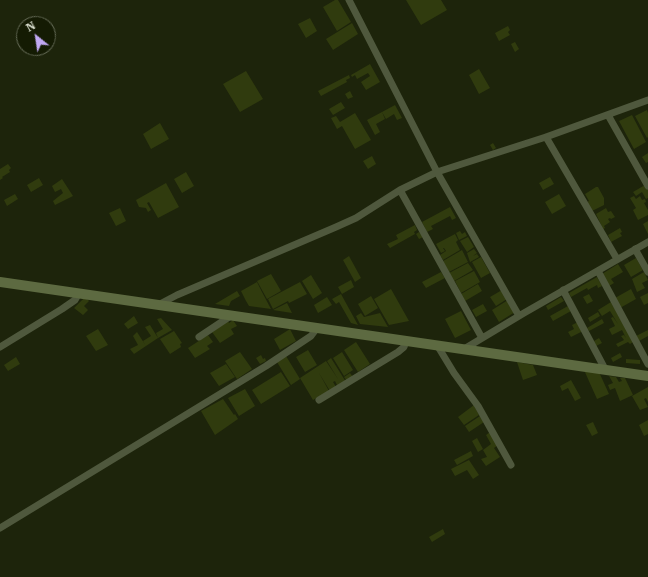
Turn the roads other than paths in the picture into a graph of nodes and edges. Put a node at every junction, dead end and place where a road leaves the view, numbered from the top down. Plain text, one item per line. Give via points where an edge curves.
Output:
1 (349, 0) edge
2 (648, 101) edge
3 (608, 115) junction
4 (546, 137) junction
5 (438, 172) junction
6 (648, 186) edge
7 (400, 190) junction
8 (648, 242) edge
9 (636, 249) junction
10 (617, 260) junction
11 (598, 271) junction
12 (648, 272) edge
13 (0, 282) edge
14 (563, 290) junction
15 (79, 294) junction
16 (158, 305) junction
17 (232, 315) junction
18 (518, 316) junction
19 (317, 328) junction
20 (199, 337) dead end
21 (482, 338) junction
22 (406, 341) junction
23 (437, 345) junction
24 (0, 347) edge
25 (464, 349) junction
26 (648, 364) edge
27 (605, 369) junction
28 (648, 376) edge
29 (319, 400) dead end
30 (511, 465) dead end
31 (0, 528) edge

1 - 5 street
2 - 3 street
3 - 4 street
3 - 6 street
4 - 5 street
4 - 10 street
5 - 7 street
5 - 18 street
7 - 16 street via 356,218
7 - 21 street
8 - 9 street
9 - 10 street
9 - 12 street
10 - 11 street
11 - 14 street
11 - 26 street
13 - 15 street
14 - 18 street
14 - 27 street
15 - 16 street
15 - 24 street via 62,309
16 - 17 street
17 - 19 street
17 - 20 street
18 - 21 street
19 - 22 street
19 - 31 street via 311,336 266,366
21 - 25 street
22 - 23 street
22 - 29 street via 398,352
23 - 25 street
23 - 30 street via 478,406
25 - 27 street
27 - 28 street

